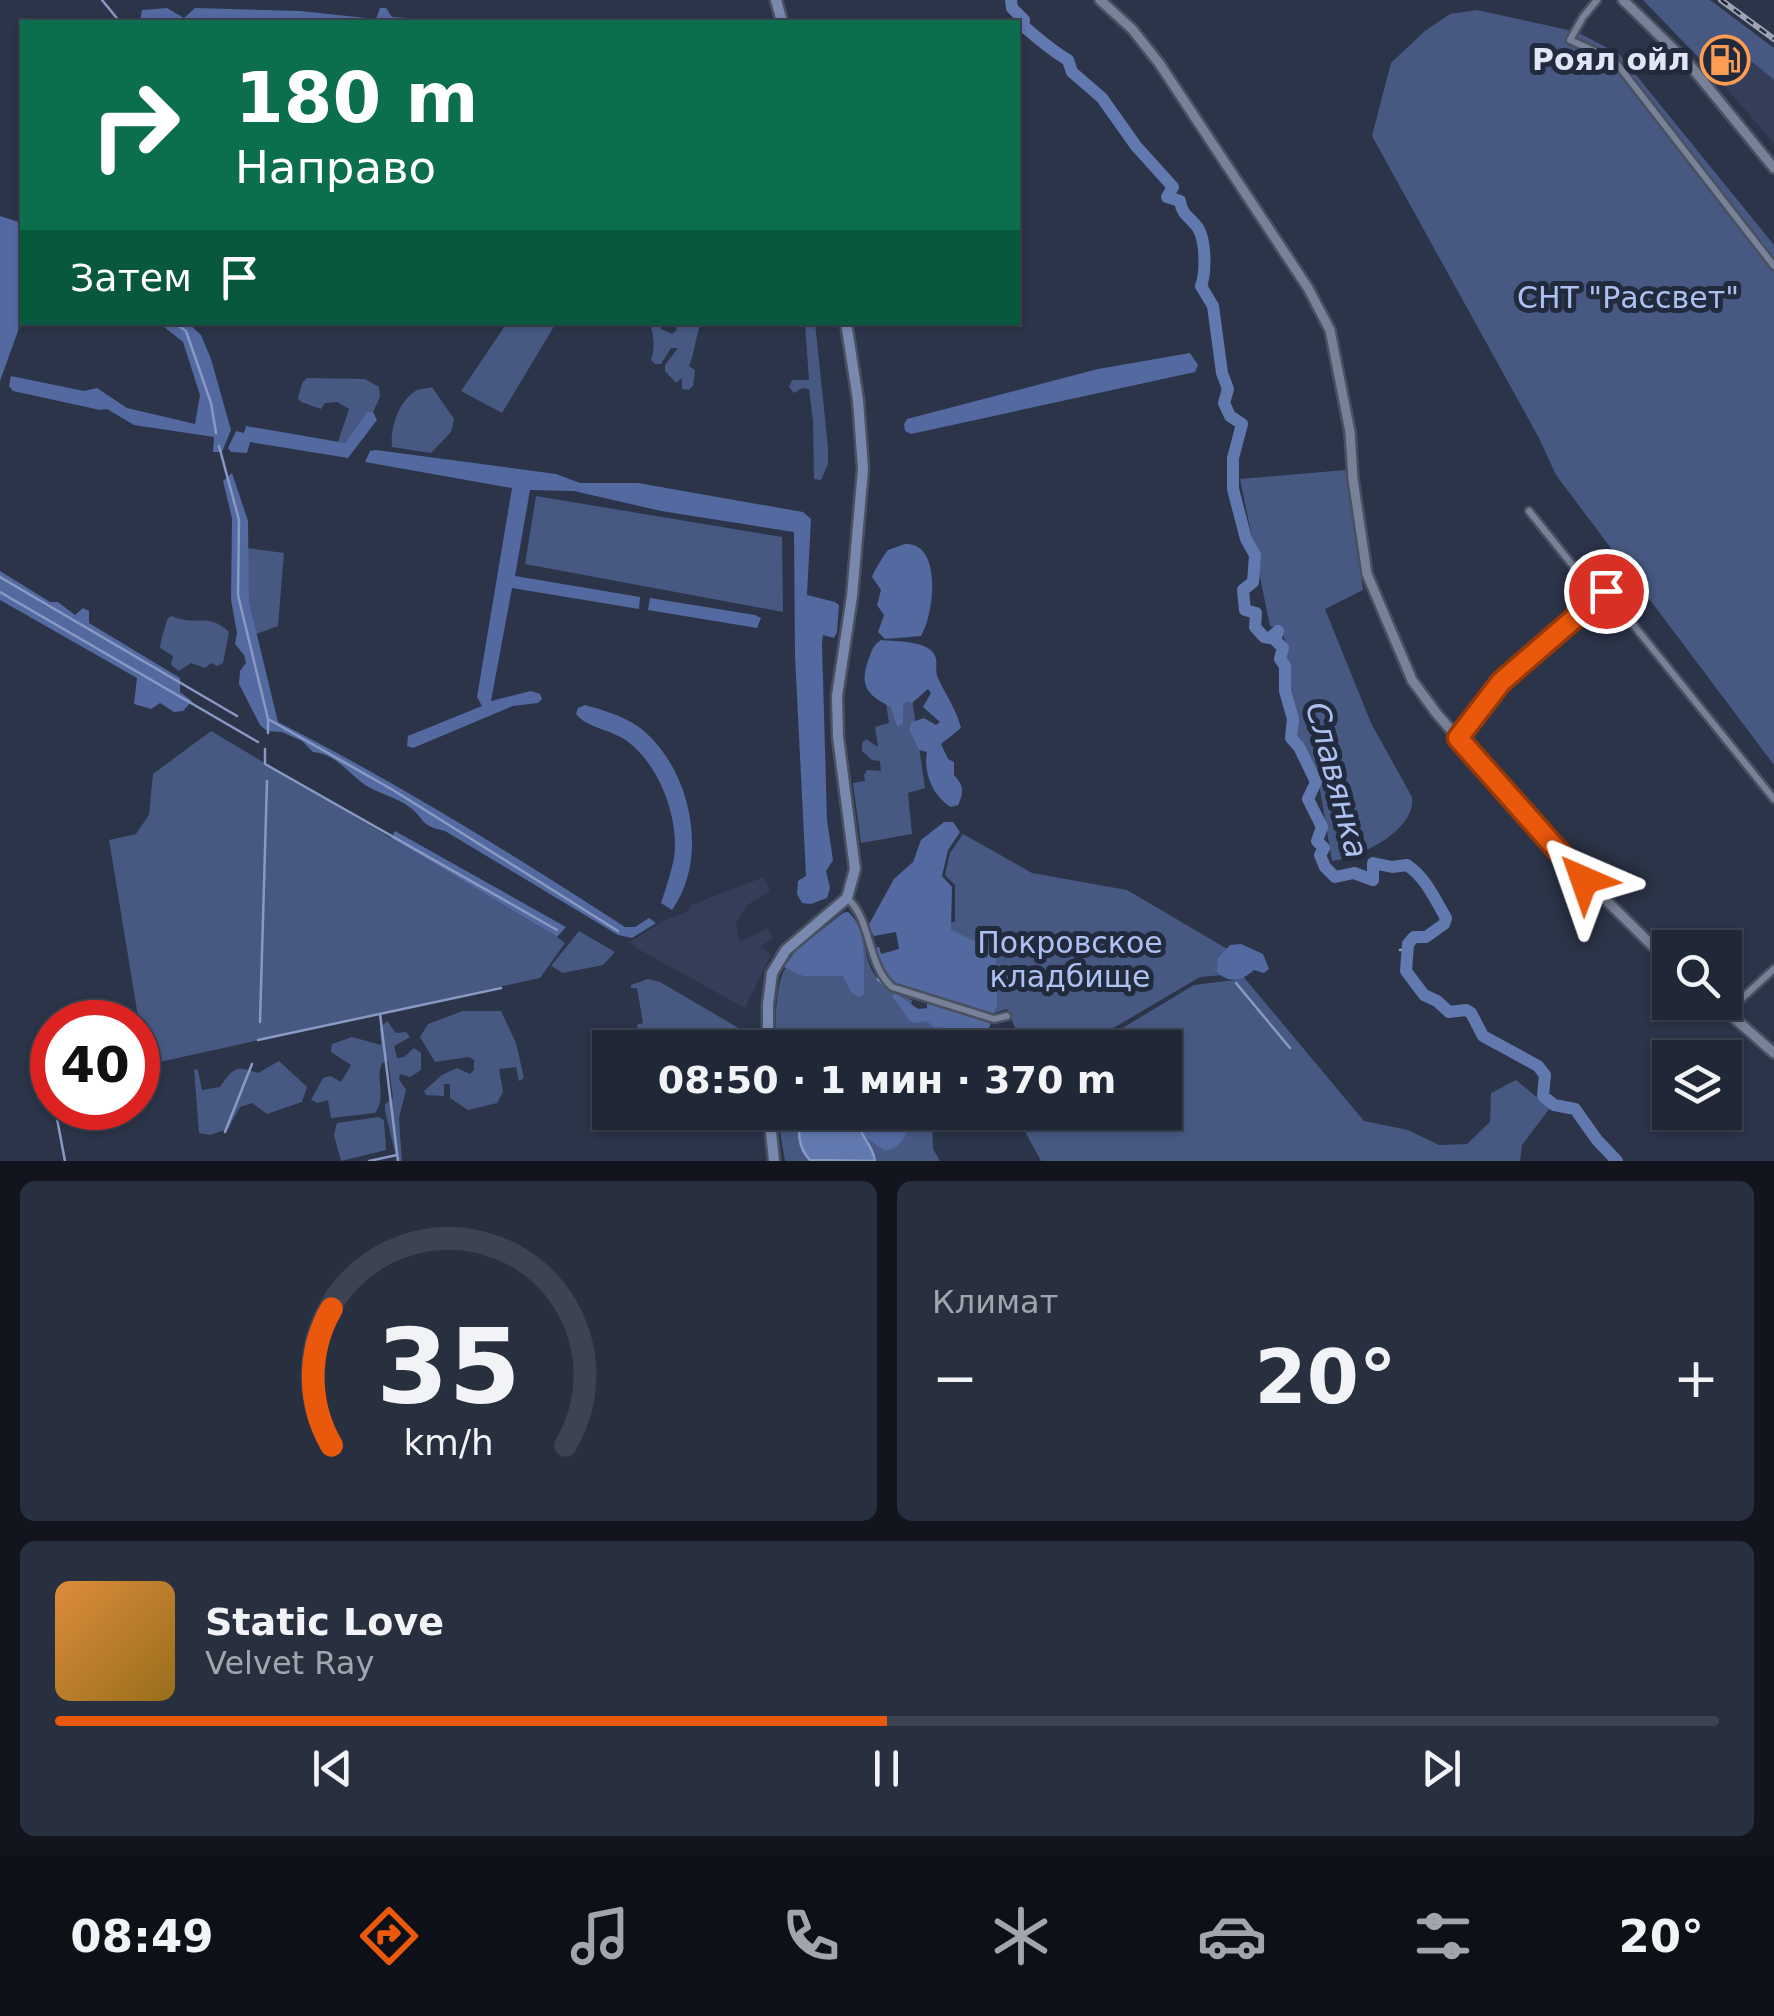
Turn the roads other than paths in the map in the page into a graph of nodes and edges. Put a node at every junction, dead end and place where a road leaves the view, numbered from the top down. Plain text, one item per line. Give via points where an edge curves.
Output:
1 (1100, 0) edge
2 (1597, 0) edge
3 (1622, 0) edge
4 (1774, 168) edge
5 (1774, 266) edge
6 (846, 325) edge
7 (1529, 511) dead end
8 (1588, 605) junction
9 (1458, 738) junction
10 (1774, 799) edge
11 (847, 898) junction
12 (1652, 946) edge
13 (1774, 969) edge
14 (1742, 998) edge
15 (1007, 1016) dead end
16 (1736, 1020) edge
17 (768, 1030) edge
18 (1774, 1053) edge
19 (771, 1130) edge
20 (774, 1161) edge

1 - 9 street via 1159,63 1330,330 1367,574 1412,680
2 - 5 street via 1570,40 1614,60
3 - 4 street via 1688,64
6 - 11 main road via 862,469 837,696 855,853
7 - 8 street via 1578,572
8 - 9 street via 1501,682
8 - 10 street via 1606,591
9 - 12 street
11 - 15 street via 857,906 874,962 892,987 994,1019
11 - 17 main road via 779,960
13 - 14 street
16 - 18 street
19 - 20 main road

